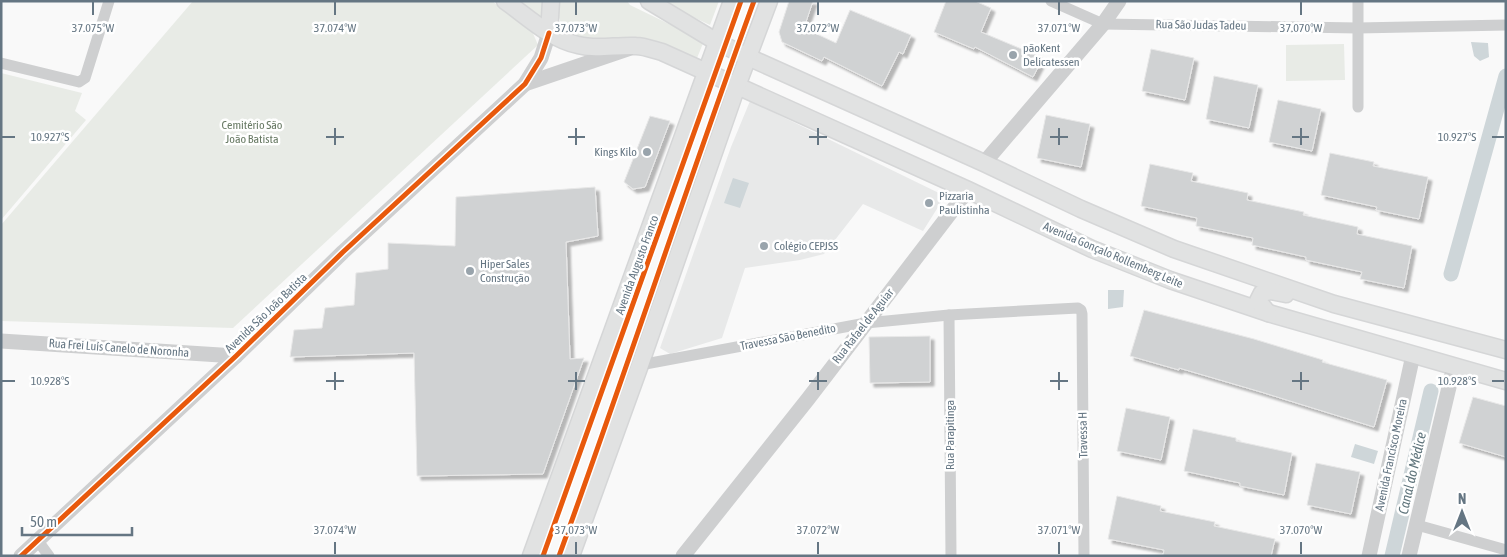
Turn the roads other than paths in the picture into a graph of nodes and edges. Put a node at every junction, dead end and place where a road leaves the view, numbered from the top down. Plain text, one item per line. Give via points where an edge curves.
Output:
1 (109, 1) edge
2 (505, 1) edge
3 (551, 1) edge
4 (649, 1) edge
5 (732, 1) edge
6 (769, 1) edge
7 (1051, 1) edge
8 (1119, 1) edge
9 (1358, 1) edge
10 (1103, 24) junction
11 (1506, 25) edge
12 (1358, 28) junction
13 (549, 33) junction
14 (717, 42) junction
15 (638, 46) junction
16 (748, 57) junction
17 (1, 63) edge
18 (707, 72) junction
19 (525, 84) junction
20 (737, 86) junction
21 (1358, 107) dead end
22 (984, 162) junction
23 (968, 190) junction
24 (1334, 304) junction
25 (1268, 313) junction
26 (1082, 314) joint
27 (949, 315) junction
28 (866, 323) junction
29 (1, 341) edge
30 (1506, 350) edge
31 (1413, 355) junction
32 (236, 356) junction
33 (640, 365) junction
34 (1454, 366) junction
35 (1506, 380) edge
36 (1417, 525) junction
37 (38, 541) junction
38 (1506, 550) edge
39 (21, 556) edge
40 (49, 556) edge
41 (531, 556) edge
42 (571, 556) edge
43 (683, 556) edge
44 (951, 556) edge
45 (1084, 556) edge
46 (1369, 556) edge
47 (1409, 556) edge

1 - 17 street via 83,81
2 - 13 main road, Avenida Gonçalo Rollemberg Leite
3 - 13 main road
4 - 14 main road
5 - 14 main road, Avenida Augusto Franco
6 - 16 main road
7 - 10 street, Rua São Judas Tadeu
8 - 10 street
9 - 12 street
10 - 12 street, Rua São Judas Tadeu
10 - 22 street
11 - 12 street, Rua São Judas Tadeu
12 - 21 street
13 - 15 main road, Avenida Gonçalo Rollemberg Leite via 578,46
13 - 19 street via 541,58
14 - 16 main road
14 - 18 main road, Avenida Augusto Franco
15 - 18 main road, Avenida Gonçalo Rollemberg Leite via 662,52
15 - 19 street
16 - 20 main road
16 - 22 main road
18 - 20 main road, Avenida Gonçalo Rollemberg Leite
18 - 41 main road, Avenida Augusto Franco
19 - 32 street, Avenida São João Batista
20 - 23 main road, Avenida Gonçalo Rollemberg Leite
20 - 33 main road
22 - 24 main road via 1081,209 1174,248
23 - 25 main road, Avenida Gonçalo Rollemberg Leite via 1109,256
23 - 28 street, Rua Rafael de Aguiar
24 - 25 main road via 1266,292 1258,301
24 - 30 main road
25 - 31 main road, Avenida Gonçalo Rollemberg Leite
26 - 27 street, Travessa São Benedito via 1078,308
26 - 45 street, Travessa H
27 - 28 street, Travessa São Benedito
27 - 44 street, Rua Parapitinga
28 - 33 street, Travessa São Benedito
28 - 43 street, Rua Rafael de Aguiar
29 - 32 street, Rua Frei Luís Canelo de Noronha
31 - 34 main road, Avenida Gonçalo Rollemberg Leite
31 - 46 street, Avenida Francisco Moreira
32 - 37 street, Avenida São João Batista
33 - 42 main road
34 - 35 main road, Avenida Gonçalo Rollemberg Leite
34 - 36 street
36 - 38 street
36 - 47 street
37 - 39 street, Avenida São João Batista
37 - 40 street

